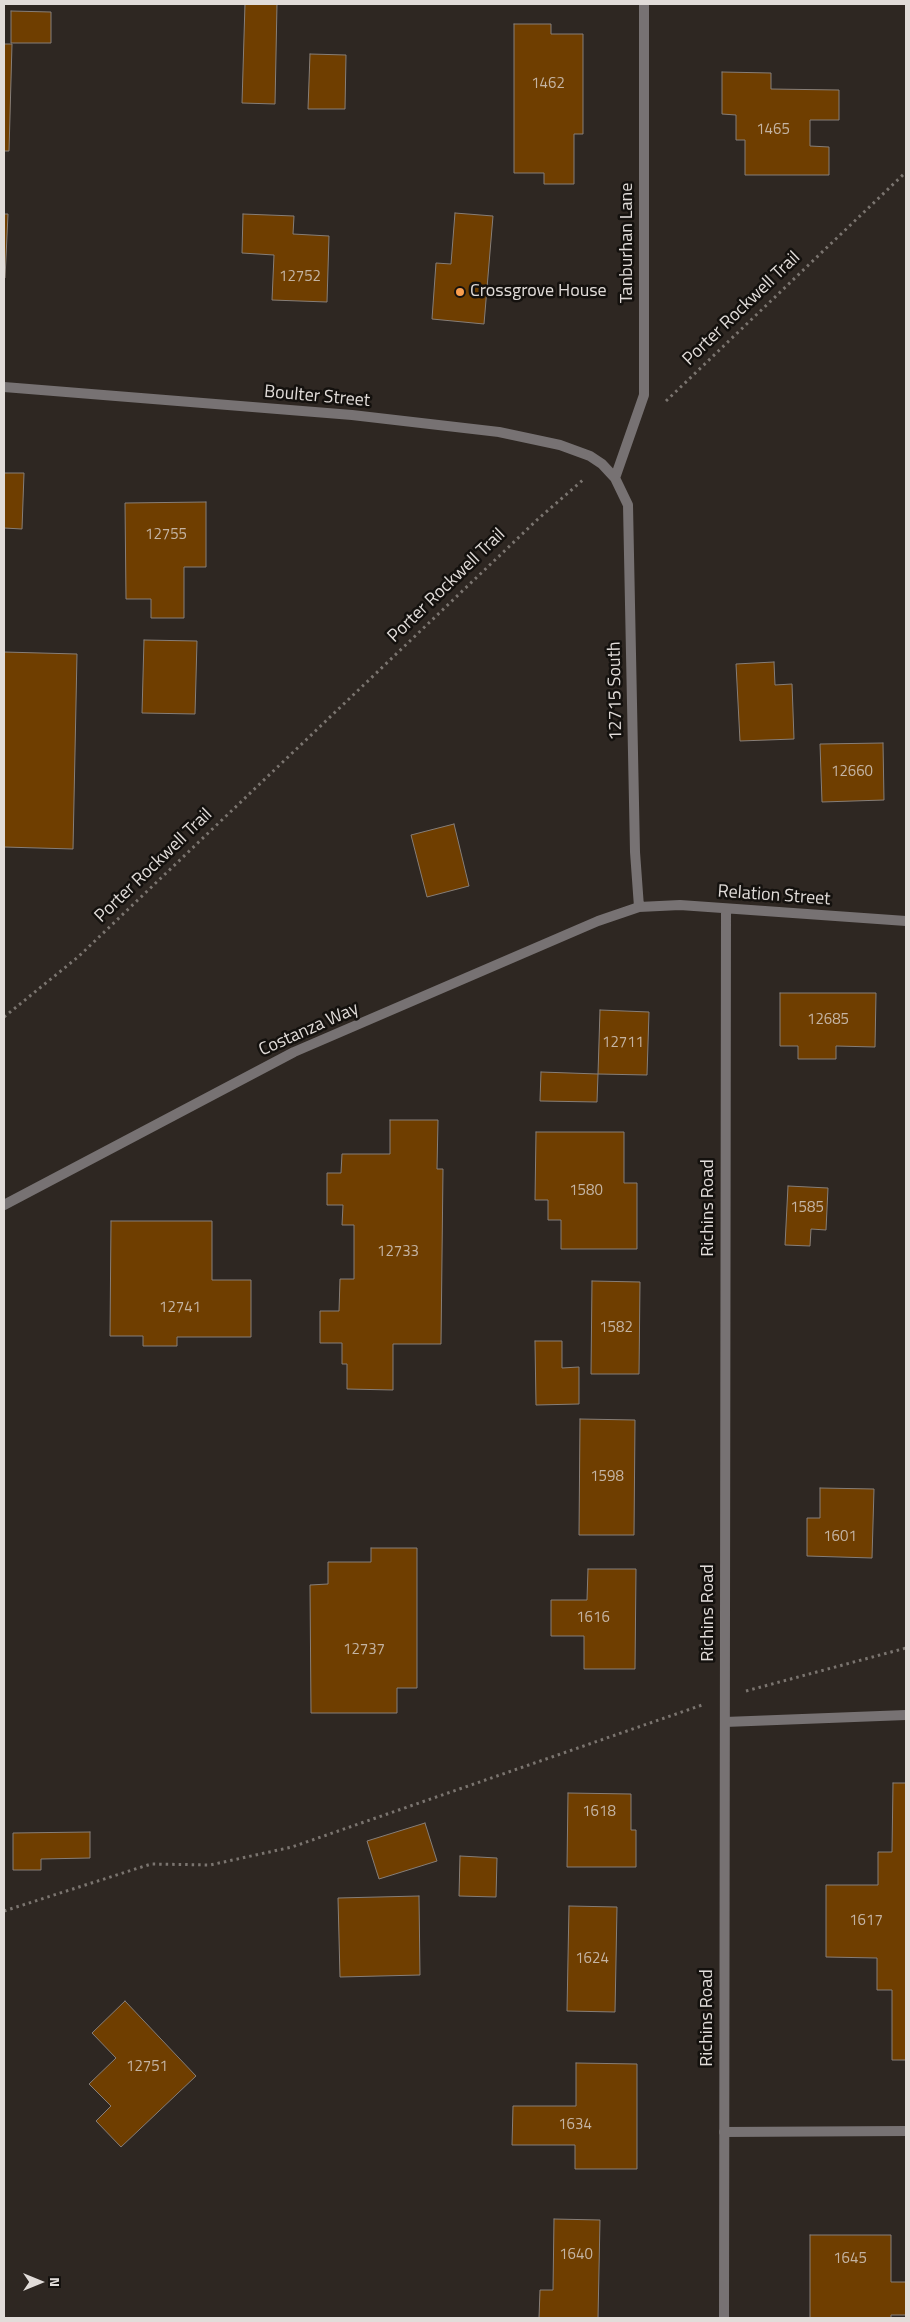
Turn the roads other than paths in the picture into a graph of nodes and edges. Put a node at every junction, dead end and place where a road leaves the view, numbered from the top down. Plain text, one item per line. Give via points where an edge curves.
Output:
1 (644, 4) edge
2 (4, 387) edge
3 (615, 478) junction
4 (639, 907) junction
5 (726, 909) junction
6 (906, 921) edge
7 (4, 1205) edge
8 (906, 1715) edge
9 (725, 1722) junction
10 (906, 2131) edge
11 (724, 2132) junction
12 (724, 2318) edge

1 - 3 street, Tanburhan Lane via 644,394
2 - 3 street, Boulter Street via 352,415 500,432 560,445 590,456
3 - 4 street, 12715 South via 628,505 631,544 634,852
4 - 5 street, Relation Street via 680,905
4 - 7 street, Costanza Way via 598,921 294,1052
5 - 6 street, Relation Street
5 - 9 street, Richins Road
8 - 9 street
9 - 11 street, Richins Road
10 - 11 street
11 - 12 street, Richins Road

